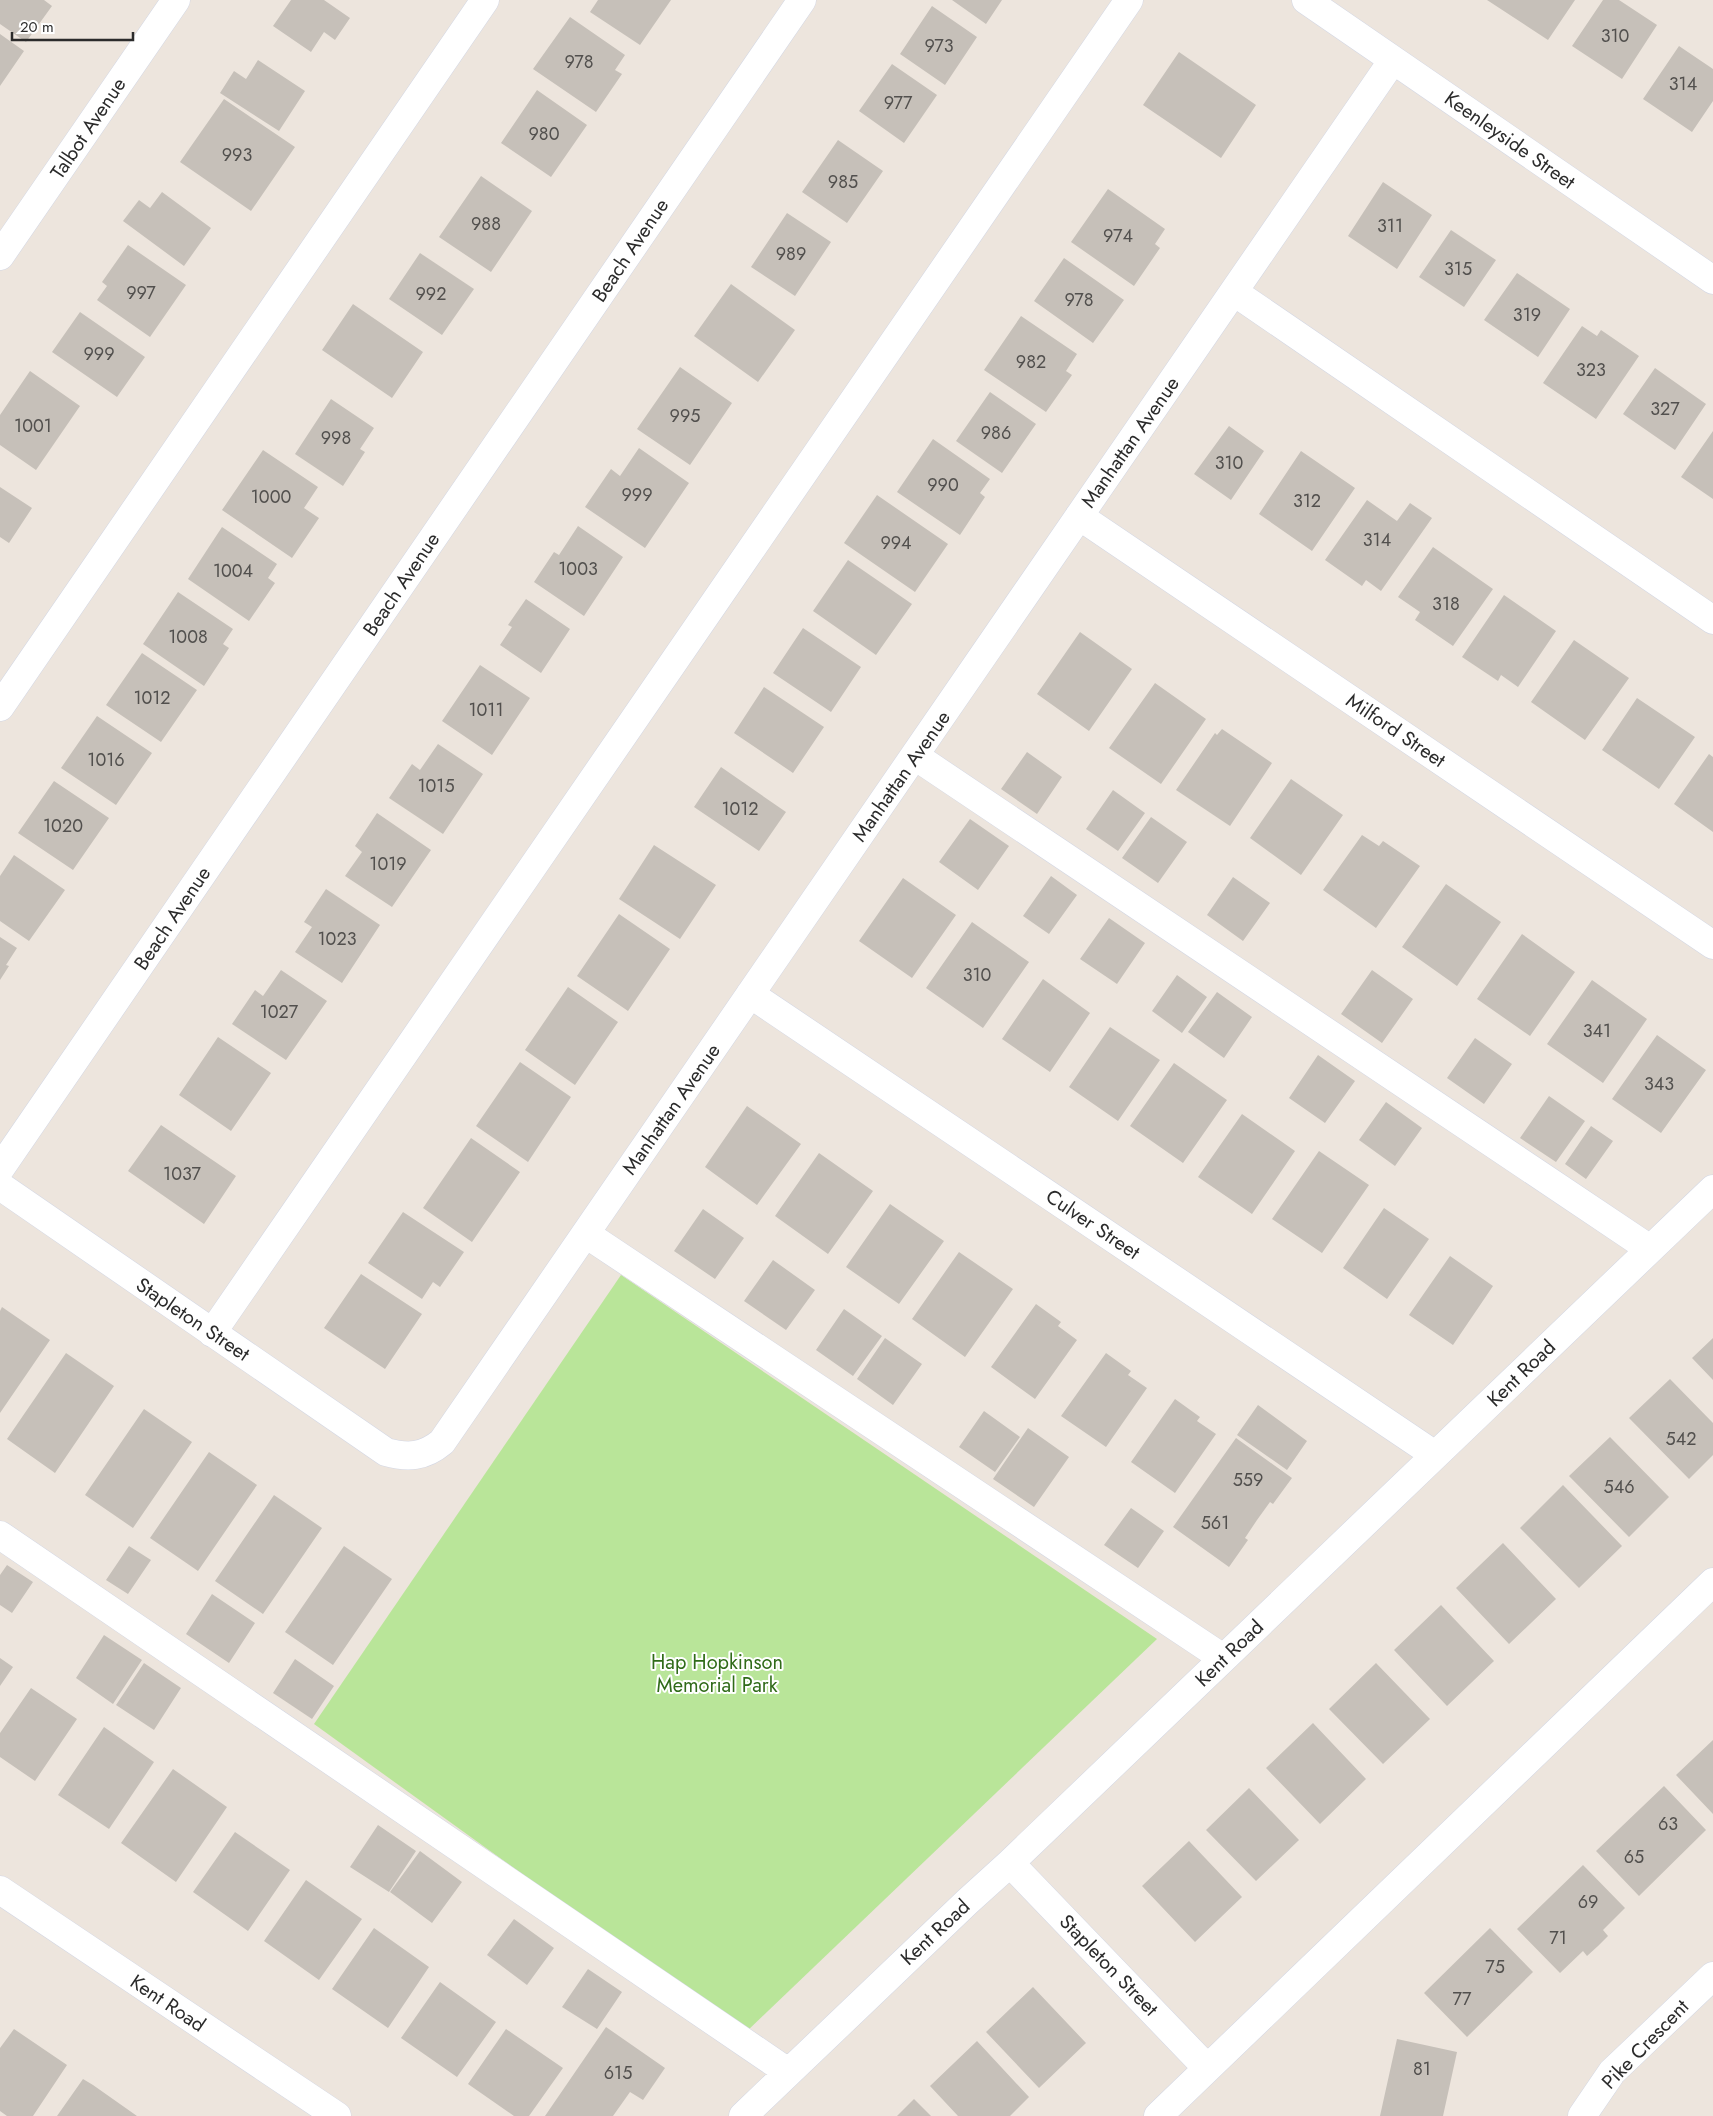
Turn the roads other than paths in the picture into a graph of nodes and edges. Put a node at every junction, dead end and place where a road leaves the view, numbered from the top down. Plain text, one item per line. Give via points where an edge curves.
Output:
1 (176, 0) edge
2 (484, 0) edge
3 (802, 0) edge
4 (1128, 0) edge
5 (1306, 0) edge
6 (1393, 60) junction
7 (0, 256) edge
8 (1713, 280) edge
9 (1234, 292) junction
10 (1080, 516) junction
11 (1713, 620) edge
12 (0, 707) edge
13 (915, 756) junction
14 (1713, 945) edge
15 (750, 994) junction
16 (0, 1169) edge
17 (0, 1186) edge
18 (1713, 1189) edge
19 (586, 1234) junction
20 (1650, 1250) junction
21 (212, 1333) junction
22 (386, 1452) joint
23 (1435, 1455) junction
24 (0, 1535) edge
25 (1713, 1582) edge
26 (1223, 1658) junction
27 (1010, 1863) junction
28 (0, 1890) edge
29 (1713, 1976) edge
30 (1207, 2068) junction
31 (788, 2072) junction
32 (1167, 2113) edge
33 (337, 2116) edge
34 (743, 2116) edge
35 (1582, 2116) edge

1 - 7 street, Talbot Avenue
2 - 12 street
3 - 16 street, Beach Avenue
4 - 21 street
5 - 6 street, Keenleyside Street
6 - 8 street, Keenleyside Street
6 - 9 street, Manhattan Avenue
9 - 10 street, Manhattan Avenue
9 - 11 street
10 - 13 street, Manhattan Avenue
10 - 14 street, Milford Street
13 - 15 street, Manhattan Avenue
13 - 20 street
15 - 19 street, Manhattan Avenue
15 - 23 street, Culver Street
17 - 21 street, Stapleton Street
18 - 20 street, Kent Road
19 - 22 street, Manhattan Avenue via 442,1442 430,1452 415,1456
19 - 26 street
20 - 23 street, Kent Road
21 - 22 street, Stapleton Street
23 - 26 street, Kent Road
24 - 31 street
25 - 30 street
26 - 27 street, Kent Road
27 - 30 street, Stapleton Street
27 - 31 street, Kent Road
28 - 33 street, Kent Road
29 - 35 street, Pike Crescent via 1612,2072
30 - 32 street
31 - 34 street, Kent Road

